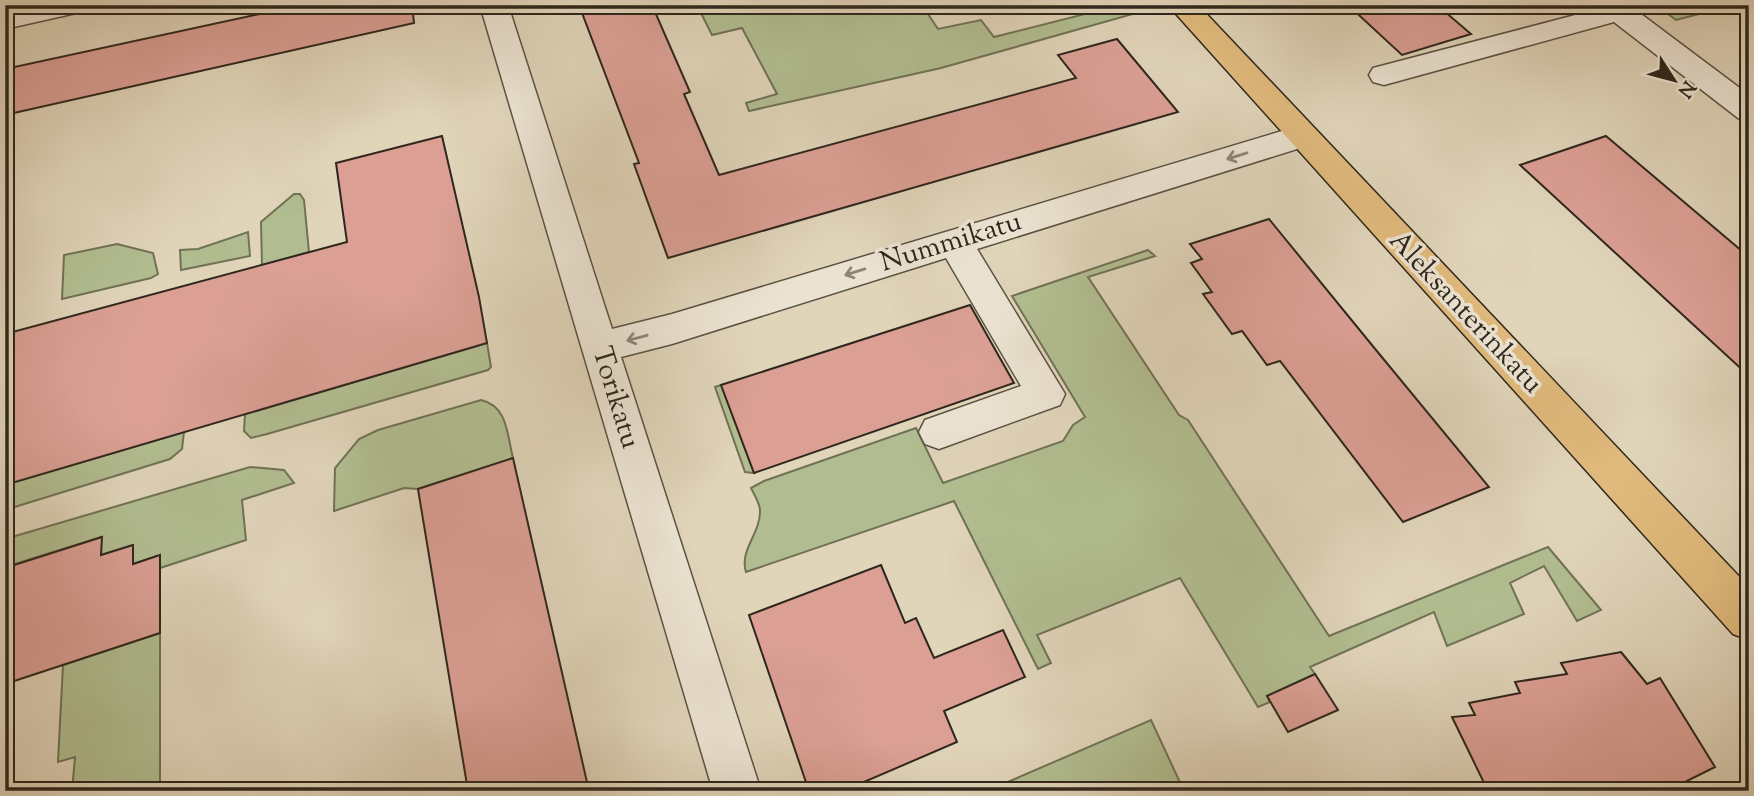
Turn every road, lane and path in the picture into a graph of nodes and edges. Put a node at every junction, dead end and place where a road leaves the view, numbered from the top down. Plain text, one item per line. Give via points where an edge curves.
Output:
1 (75, 5) edge
2 (494, 5) edge
3 (1182, 5) edge
4 (1615, 8) edge
5 (5, 20) edge
6 (1384, 75) dead end
7 (1749, 111) edge
8 (1302, 136) junction
9 (954, 241) junction
10 (600, 348) junction
11 (939, 432) dead end
12 (1749, 620) edge
13 (737, 791) edge

1 - 5 street
2 - 10 street, Torikatu
3 - 8 main road, Aleksanterinkatu
4 - 6 street
4 - 7 street
8 -> 9 street, Nummikatu
8 - 12 main road, Aleksanterinkatu
9 -> 10 street, Nummikatu
9 - 11 street via 1046,394
10 - 13 street, Torikatu

